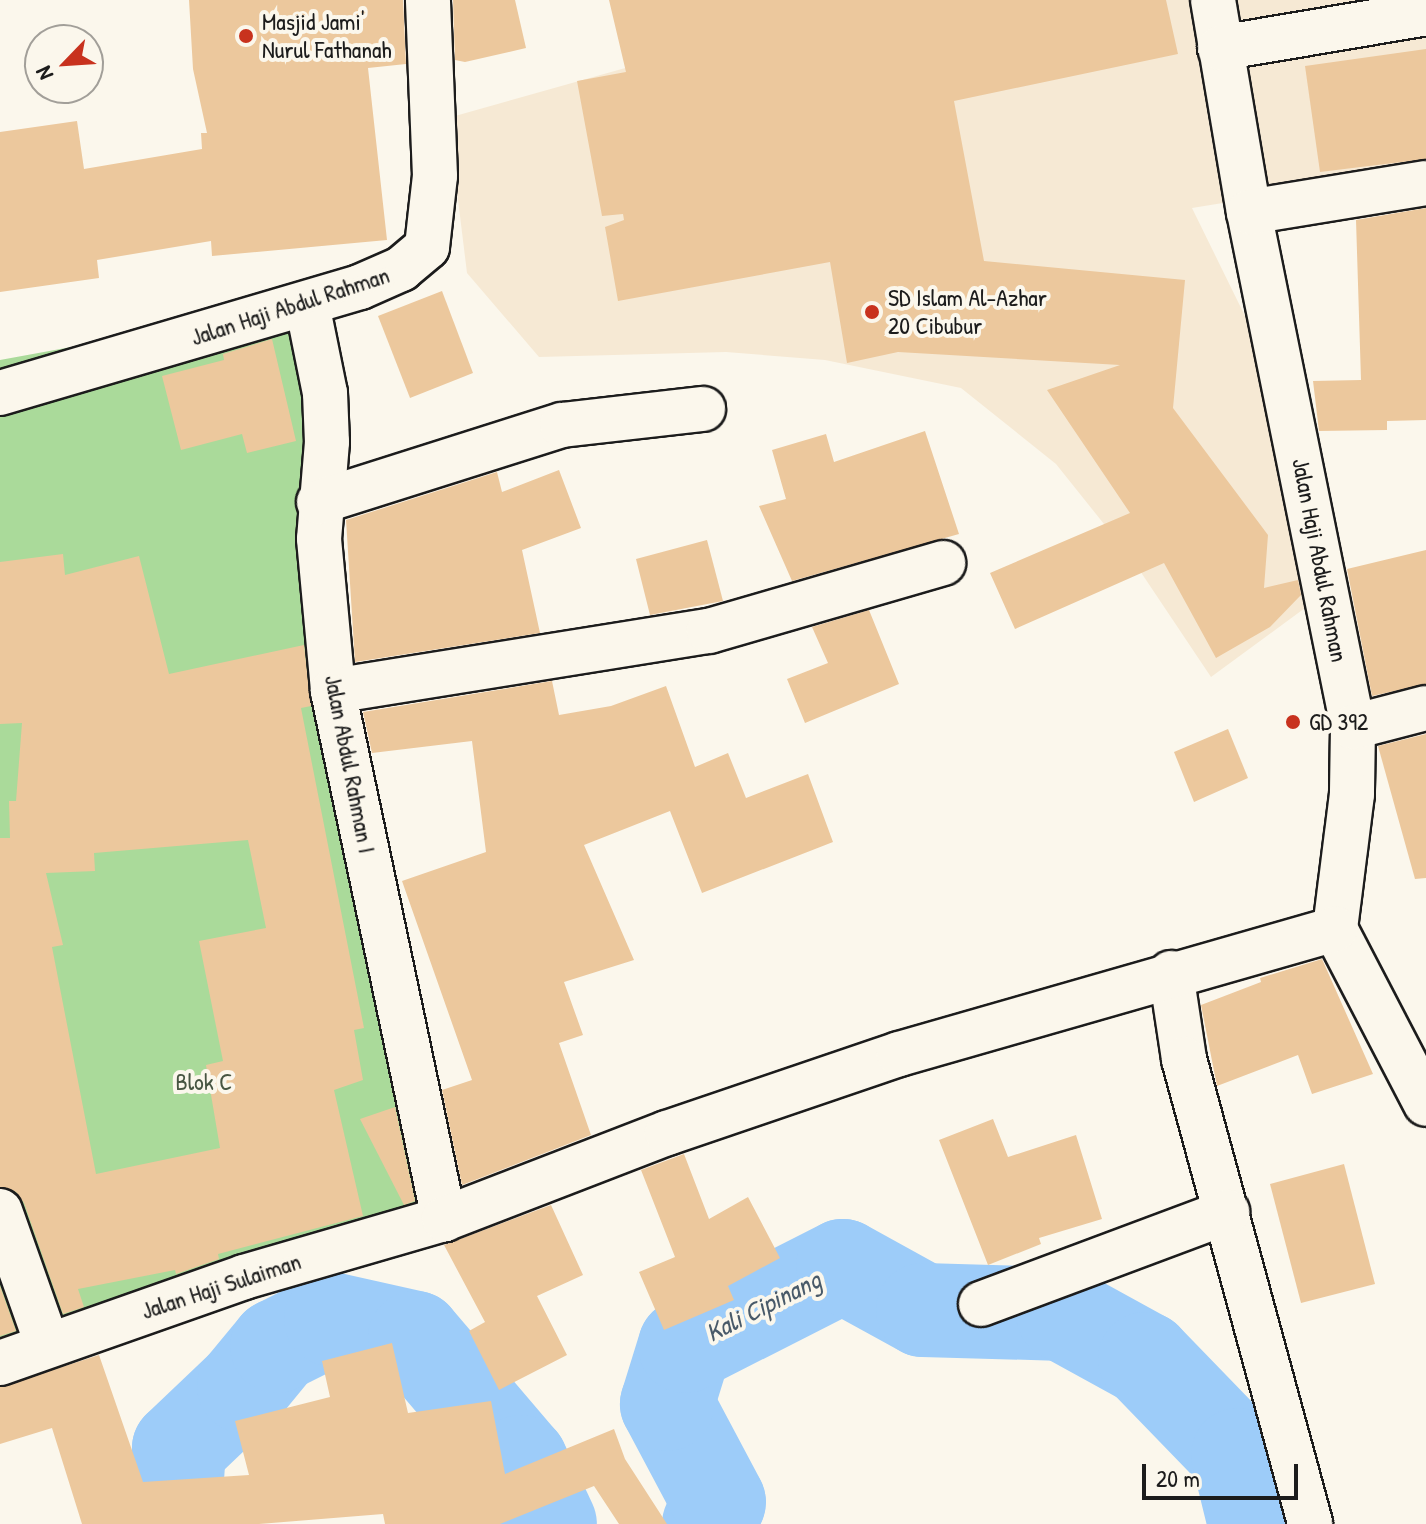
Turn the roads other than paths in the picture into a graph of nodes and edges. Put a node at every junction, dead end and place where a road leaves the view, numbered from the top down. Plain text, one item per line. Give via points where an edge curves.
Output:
1 (428, 0) edge
2 (1213, 0) edge
3 (1426, 13) edge
4 (1220, 48) junction
5 (1426, 183) edge
6 (1249, 212) junction
7 (307, 304) junction
8 (0, 393) edge
9 (703, 409) dead end
10 (319, 502) junction
11 (943, 563) dead end
12 (333, 691) junction
13 (1426, 708) edge
14 (1353, 727) junction
15 (1335, 929) junction
16 (1171, 973) junction
17 (1426, 1104) edge
18 (0, 1211) edge
19 (1227, 1212) junction
20 (444, 1219) junction
21 (981, 1304) dead end
22 (47, 1344) junction
23 (0, 1363) edge
24 (1310, 1524) edge

1 - 7 street, Jalan Haji Abdul Rahman via 435,176 427,247 401,269
2 - 4 street, Jalan Haji Abdul Rahman
3 - 4 street
4 - 6 street, Jalan Haji Abdul Rahman
5 - 6 street
6 - 14 street, Jalan Haji Abdul Rahman
7 - 8 street, Jalan Haji Abdul Rahman
7 - 10 street, Jalan Abdul Rahman I via 325,393 327,442
9 - 10 street via 562,425
10 - 12 street, Jalan Abdul Rahman I via 321,588
11 - 12 street via 709,631
12 - 20 street, Jalan Abdul Rahman I
13 - 14 street
14 - 15 street, Jalan Haji Abdul Rahman via 1352,794
15 - 16 street, Jalan Haji Sulaiman
15 - 17 street
16 - 19 street via 1184,1059
16 - 20 street, Jalan Haji Sulaiman via 899,1054 667,1133
18 - 22 street
19 - 21 street
19 - 24 street
20 - 22 street, Jalan Haji Sulaiman via 244,1277
22 - 23 street, Jalan Haji Sulaiman

